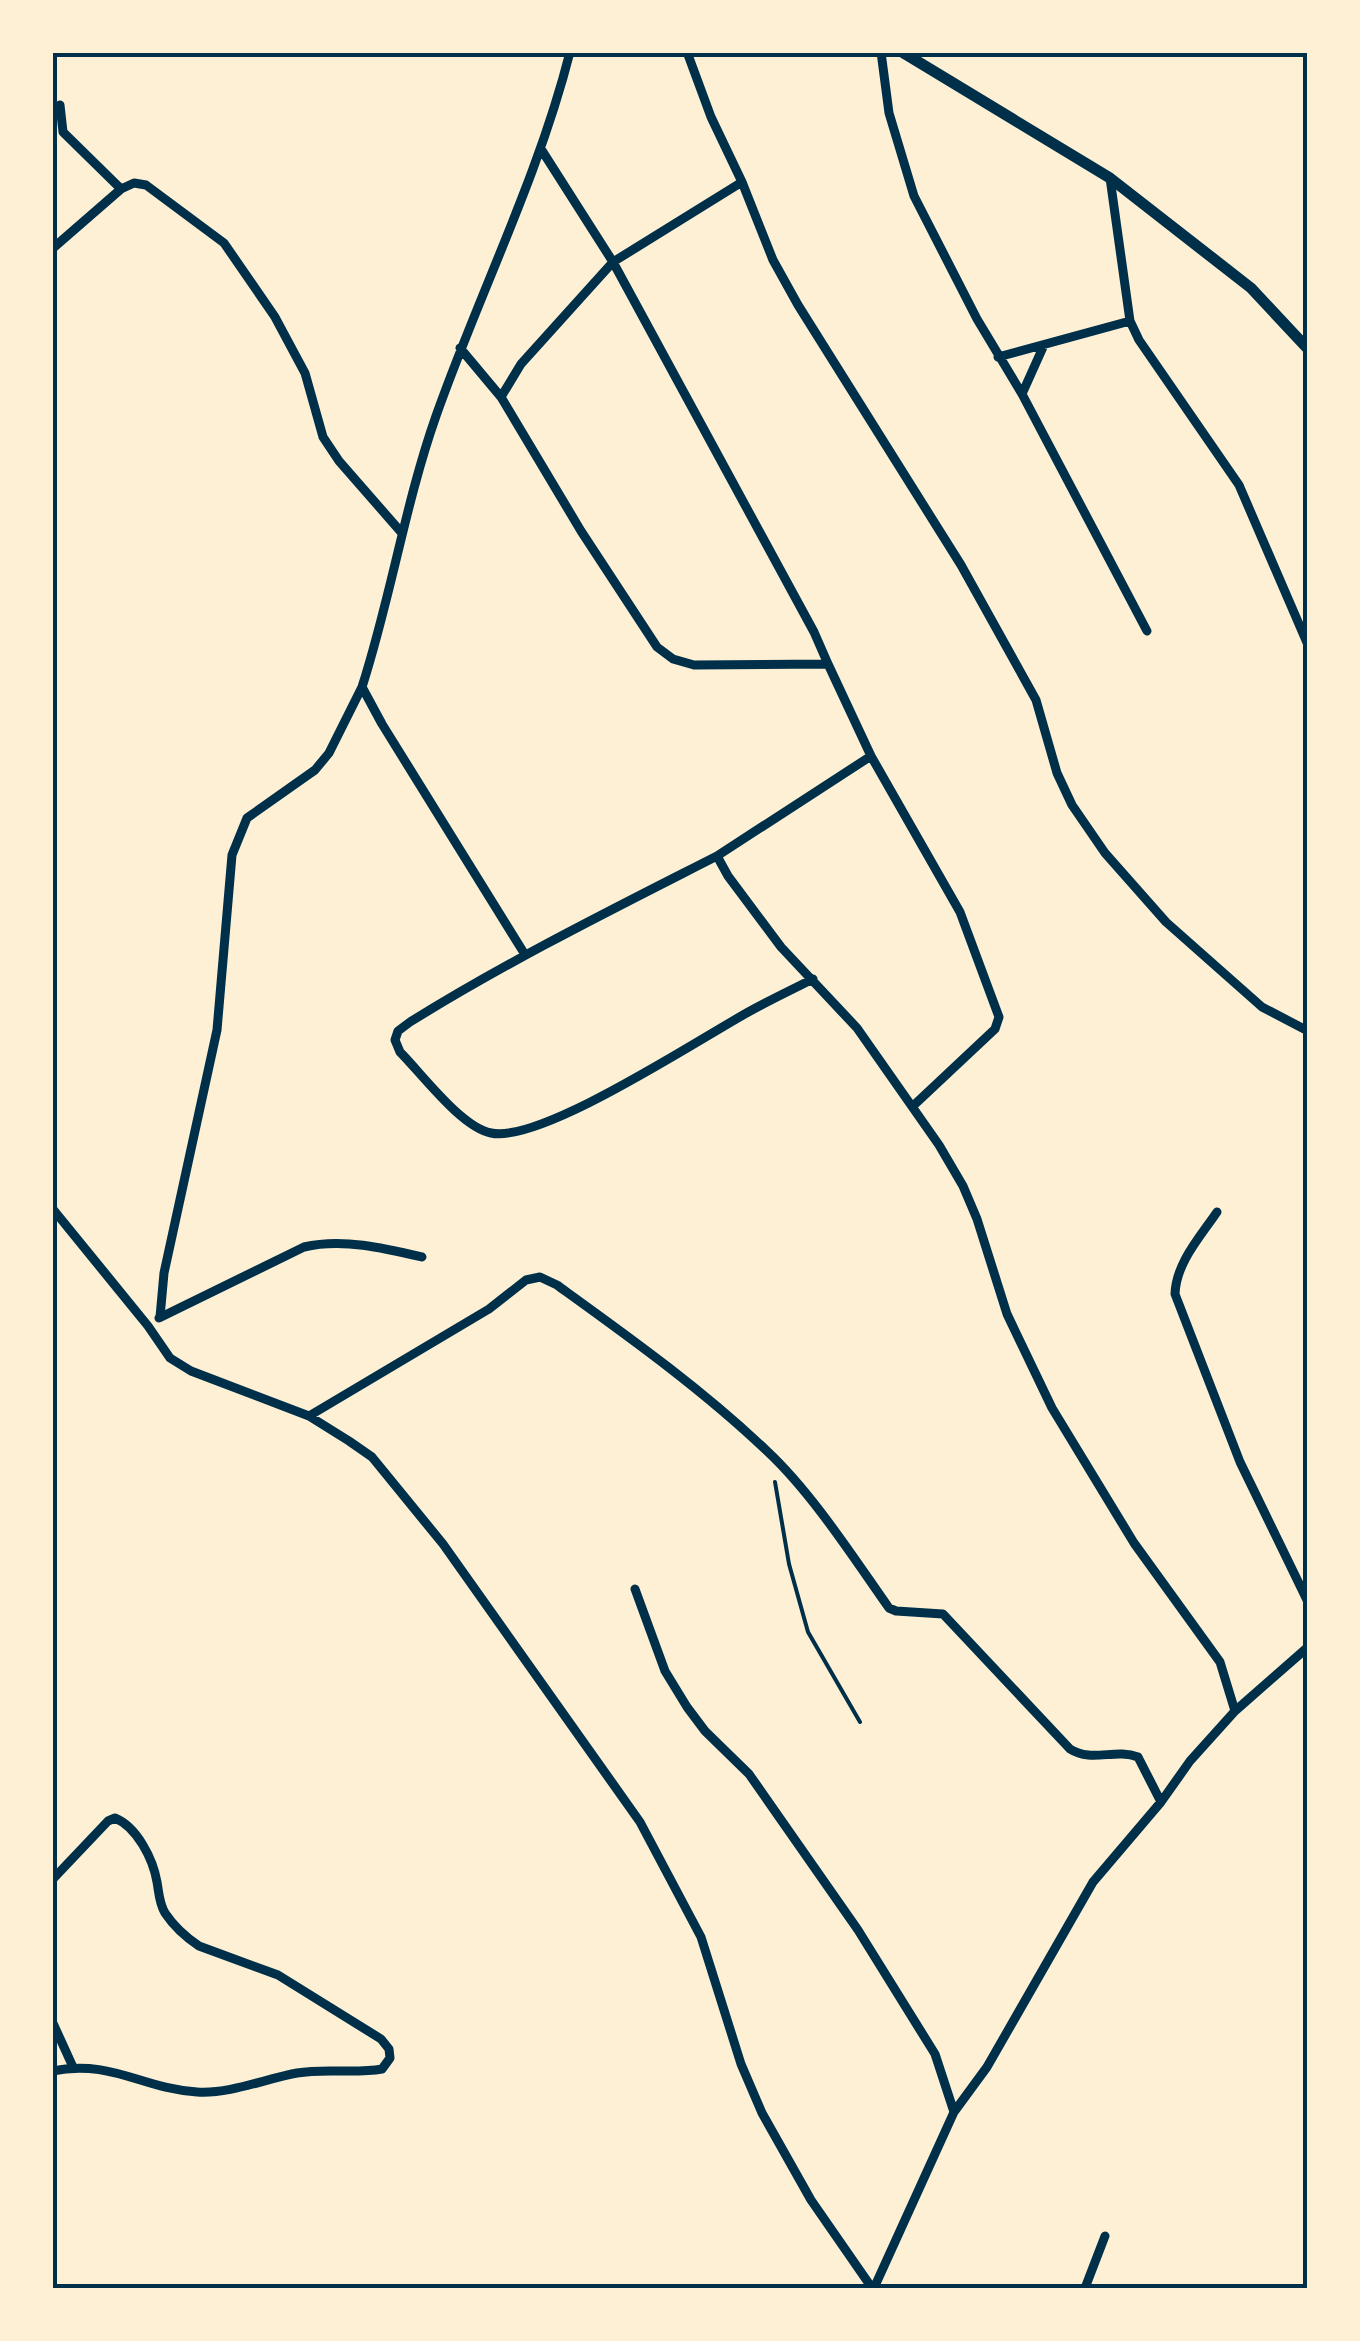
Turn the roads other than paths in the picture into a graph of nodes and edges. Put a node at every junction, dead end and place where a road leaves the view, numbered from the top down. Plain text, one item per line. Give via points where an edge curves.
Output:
1 (570, 52) edge
2 (687, 52) edge
3 (881, 52) edge
4 (902, 52) edge
5 (60, 105) dead end
6 (541, 149) junction
7 (1110, 178) junction
8 (742, 182) junction
9 (120, 190) junction
10 (52, 249) edge
11 (613, 262) junction
12 (1130, 321) junction
13 (1044, 345) junction
14 (460, 348) junction
15 (1308, 349) edge
16 (998, 357) junction
17 (1022, 394) junction
18 (501, 397) junction
19 (400, 532) junction
20 (1147, 631) dead end
21 (1308, 645) edge
22 (828, 664) junction
23 (362, 686) junction
24 (871, 756) junction
25 (718, 856) junction
26 (524, 953) junction
27 (814, 979) junction
28 (1308, 1030) edge
29 (913, 1106) junction
30 (52, 1208) edge
31 (1217, 1212) dead end
32 (422, 1256) dead end
33 (160, 1318) junction
34 (148, 1326) junction
35 (309, 1416) junction
36 (635, 1589) dead end
37 (1308, 1602) edge
38 (1308, 1647) edge
39 (1235, 1711) junction
40 (1161, 1802) junction
41 (52, 1880) edge
42 (52, 2021) edge
43 (73, 2066) junction
44 (52, 2070) edge
45 (954, 2112) junction
46 (1104, 2236) dead end
47 (873, 2288) edge
48 (1085, 2288) edge

1 - 6 street
2 - 8 street
3 - 16 street via 889,113 914,196
4 - 7 street
5 - 9 street via 63,132
6 - 11 street
6 - 14 street
7 - 12 street
7 - 15 street via 1252,288
8 - 11 street
8 - 28 street via 805,317 961,565 1036,700 1072,805 1166,922 1262,1008
9 - 10 street
9 - 19 street via 146,186 224,243 304,373 323,437
11 - 18 street via 521,364
11 - 22 street
12 - 13 street
12 - 21 street via 1239,486
13 - 16 street
13 - 17 street
14 - 18 street
14 - 19 street
16 - 17 street
17 - 20 street
18 - 22 street via 656,647 694,665
19 - 23 street
22 - 24 street
23 - 26 street
23 - 33 street via 329,754 247,818 232,855 216,1030
24 - 25 street
24 - 29 street via 960,912 999,1018 995,1030
25 - 26 street
25 - 27 street via 781,947
26 - 27 street via 410,1022 394,1040 460,1114 488,1133 542,1124
27 - 29 street
29 - 39 street via 963,1186 1006,1314 1052,1408 1124,1530 1220,1662
30 - 34 street
31 - 37 street via 1181,1266 1175,1294 1240,1462
32 - 33 street via 348,1244 304,1247
33 - 34 street
34 - 35 street via 170,1358 192,1371
35 - 40 street via 526,1280 556,1285 769,1452 889,1608 942,1614 1070,1749 1080,1756 1138,1757
35 - 47 street via 372,1457 403,1493 640,1822 701,1937 762,2113 811,2200
36 - 45 street via 672,1683 705,1731 760,1788 858,1930 934,2054
38 - 39 street
39 - 40 street
40 - 45 street via 1094,1882
41 - 43 street via 108,1822 121,1820 152,1863 165,1912 188,1939 278,1975 380,2039 390,2058 372,2071 323,2070 198,2092
42 - 43 street
43 - 44 street
45 - 47 street
46 - 48 street

